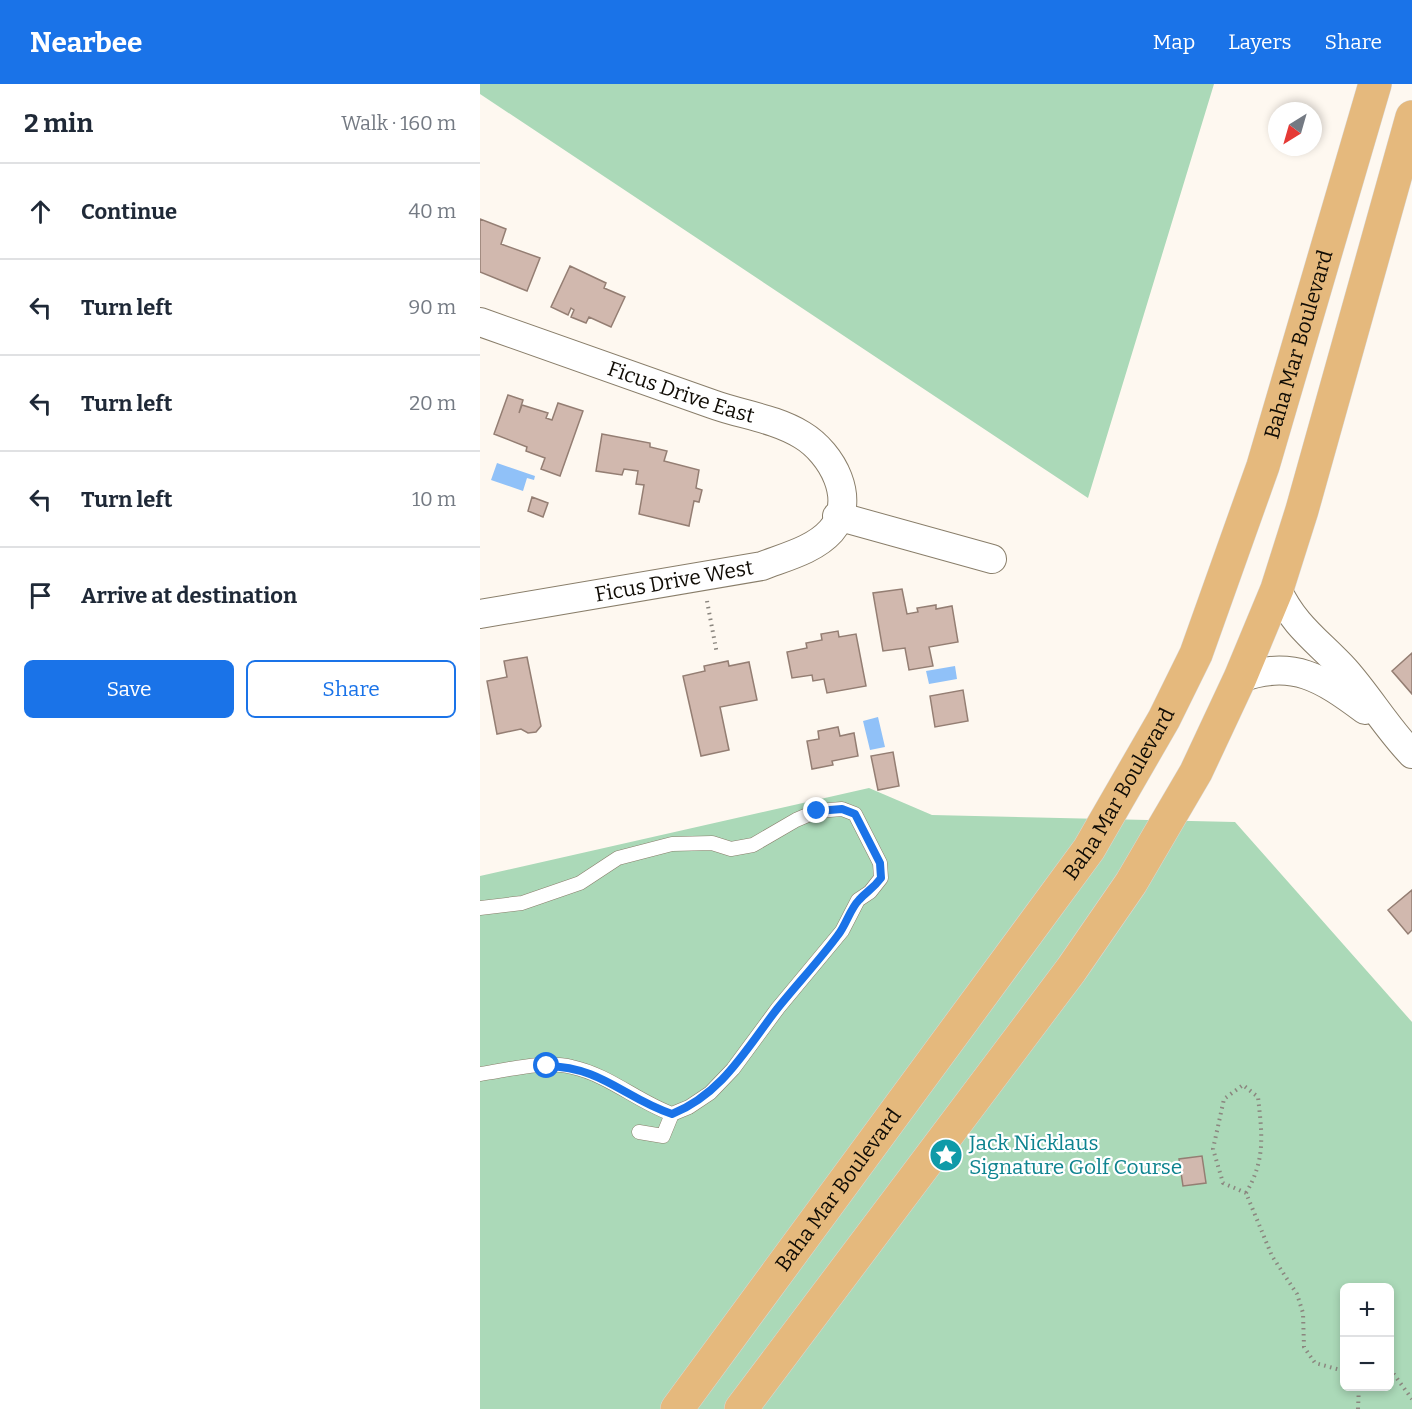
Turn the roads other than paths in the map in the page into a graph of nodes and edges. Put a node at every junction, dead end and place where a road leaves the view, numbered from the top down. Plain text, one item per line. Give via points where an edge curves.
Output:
1 (1375, 84) edge
2 (1412, 117) edge
3 (480, 322) edge
4 (840, 510) junction
5 (992, 559) dead end
6 (1276, 589) junction
7 (480, 614) edge
8 (1240, 678) junction
9 (1386, 726) junction
10 (1412, 754) edge
11 (480, 908) edge
12 (480, 1074) edge
13 (672, 1114) junction
14 (639, 1132) dead end
15 (677, 1409) edge
16 (741, 1409) edge

1 - 15 main road, Baha Mar Boulevard via 1263,466 1196,654 1164,719 1089,849
2 - 6 main road via 1302,510
3 - 4 street, Ficus Drive East via 715,406 770,420 803,435 824,453 839,477
4 - 5 street
4 - 7 street, Ficus Drive West via 831,531 805,549 762,566
6 - 8 main road
6 - 9 street via 1301,629 1345,671
8 - 9 street via 1273,669 1309,674
8 - 16 main road via 1196,772 1131,883 1071,970
9 - 10 street
11 - 13 lane via 522,903 580,884 618,858 672,844 712,843 731,849 753,845 817,811 842,809 855,814 880,863 881,878 858,900 835,940 733,1069 710,1093
12 - 13 lane via 571,1066
13 - 14 lane via 663,1136

